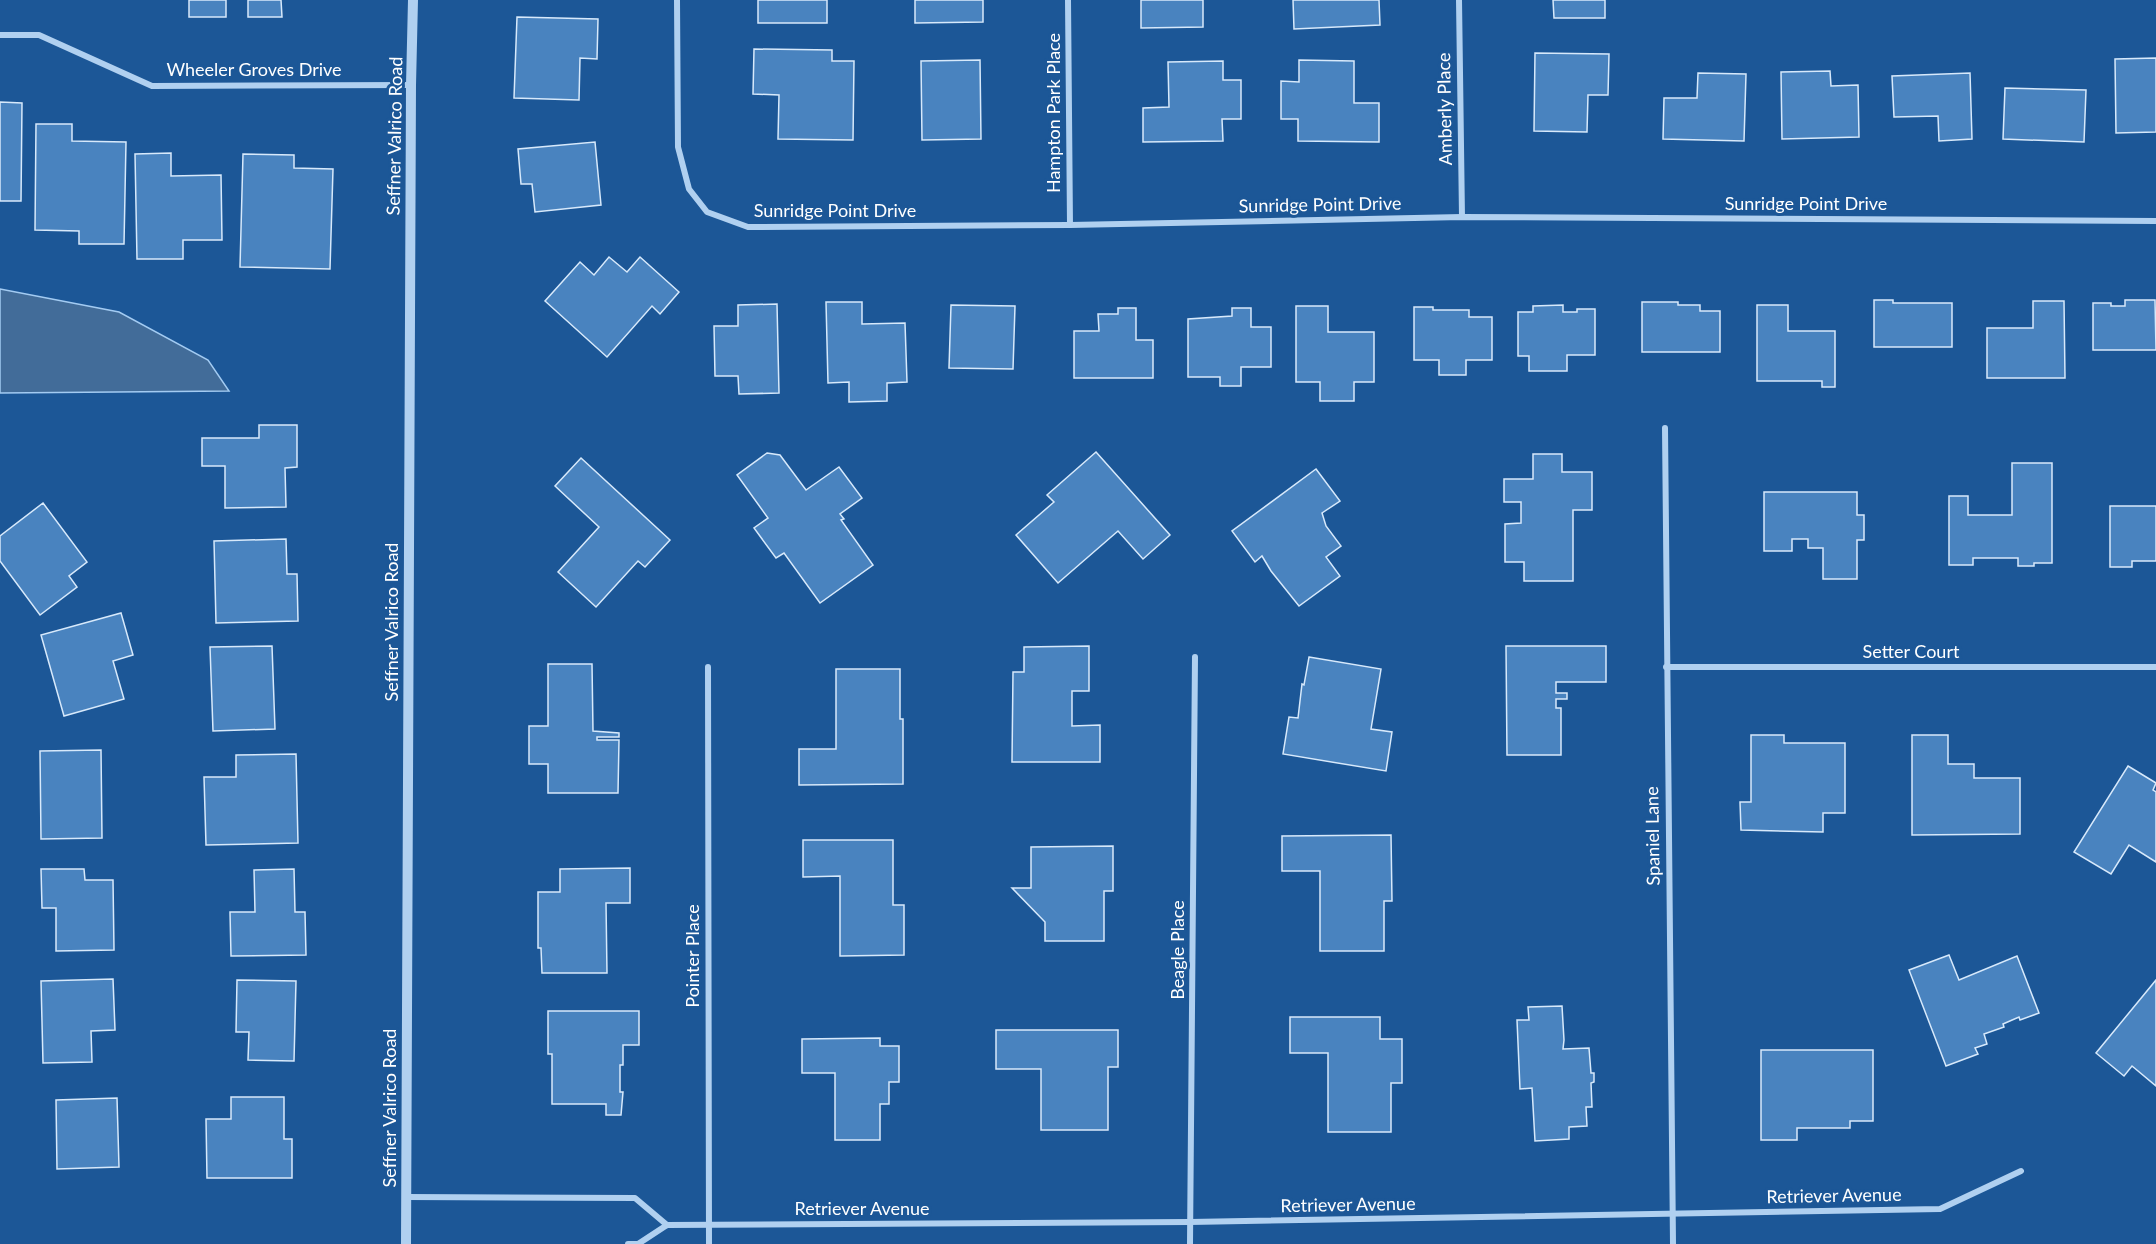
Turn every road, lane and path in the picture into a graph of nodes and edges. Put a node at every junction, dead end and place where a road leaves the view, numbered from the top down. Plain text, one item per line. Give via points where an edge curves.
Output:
1 (414, 0) edge
2 (677, 0) edge
3 (1068, 0) edge
4 (1459, 0) edge
5 (0, 35) edge
6 (411, 85) junction
7 (1462, 217) junction
8 (2156, 221) edge
9 (1070, 225) junction
10 (1665, 428) dead end
11 (1195, 657) dead end
12 (708, 667) dead end
13 (1666, 667) junction
14 (2156, 667) edge
15 (2021, 1172) dead end
16 (406, 1197) junction
17 (1673, 1214) junction
18 (1190, 1222) junction
19 (667, 1225) junction
20 (709, 1225) junction
21 (406, 1244) edge
22 (628, 1244) edge
23 (709, 1244) edge
24 (1190, 1244) edge
25 (1673, 1244) edge

1 - 6 street, Seffner Valrico Road
2 - 9 street, Sunridge Point Drive via 678,147 689,189 707,213 748,227
3 - 9 street, Hampton Park Place
4 - 7 street, Amberly Place
5 - 6 street, Wheeler Groves Drive via 39,35 152,86
6 - 16 street, Seffner Valrico Road
7 - 8 street, Sunridge Point Drive
7 - 9 street, Sunridge Point Drive
10 - 13 street, Spaniel Lane
11 - 18 street, Beagle Place
12 - 20 street, Pointer Place
13 - 14 street, Setter Court
13 - 17 street, Spaniel Lane
15 - 17 street, Retriever Avenue via 1940,1209
16 - 19 street via 635,1198
16 - 21 street, Seffner Valrico Road
17 - 18 street, Retriever Avenue
17 - 25 street, Spaniel Lane
18 - 20 street, Retriever Avenue
18 - 24 street, Beagle Place
19 - 20 street, Retriever Avenue
19 - 22 street via 638,1244
20 - 23 street, Pointer Place

